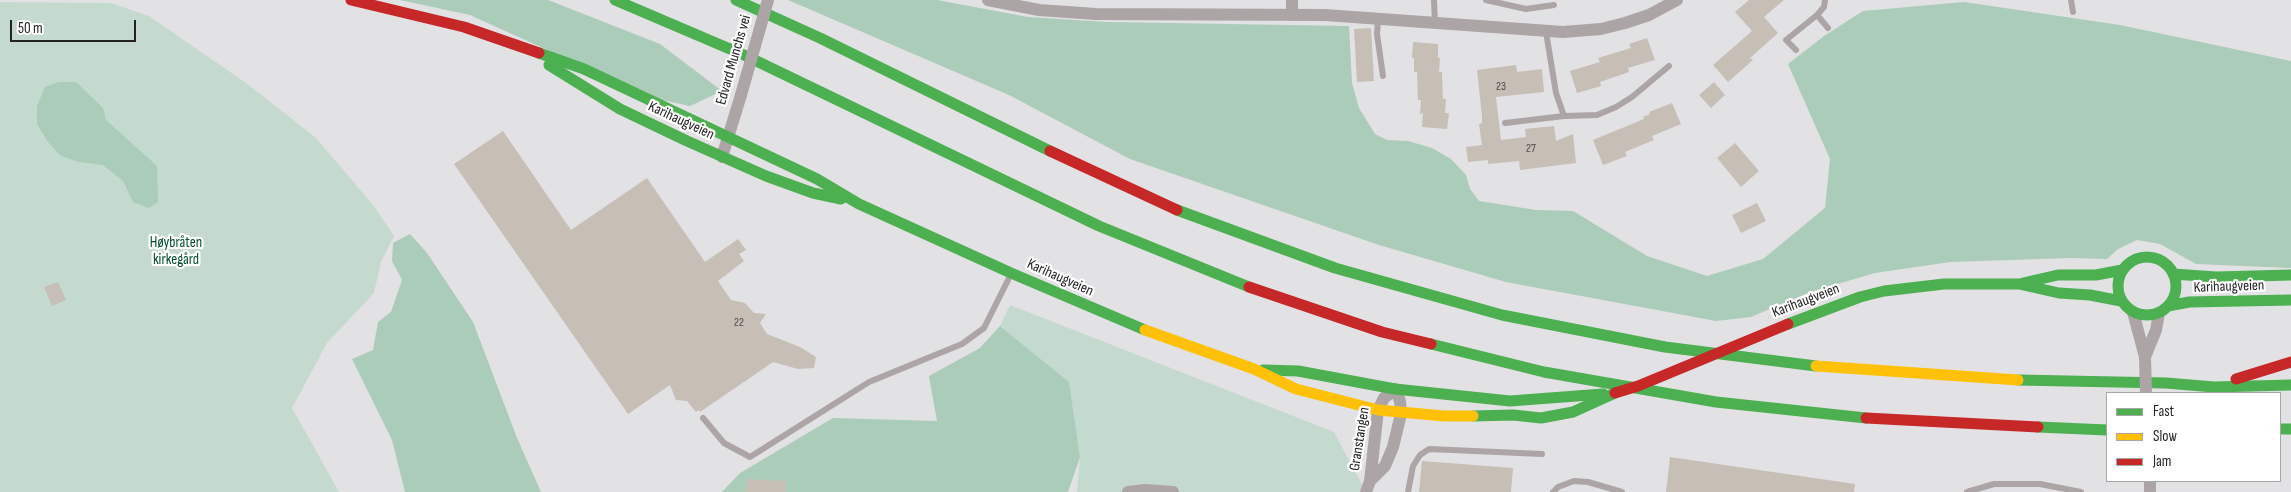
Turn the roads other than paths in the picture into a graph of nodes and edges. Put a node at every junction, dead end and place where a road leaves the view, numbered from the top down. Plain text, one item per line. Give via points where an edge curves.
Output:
1 (351, 0) edge
2 (615, 0) edge
3 (736, 0) edge
4 (768, 0) edge
5 (988, 0) edge
6 (1292, 0) edge
7 (1434, 0) edge
8 (1486, 0) edge
9 (1677, 0) edge
10 (1825, 0) edge
11 (2071, 0) edge
12 (1554, 5) dead end
13 (2073, 12) dead end
14 (1292, 14) junction
15 (1817, 15) junction
16 (1378, 20) junction
17 (1435, 23) junction
18 (1828, 28) dead end
19 (1546, 32) junction
20 (1796, 50) dead end
21 (529, 52) junction
22 (1670, 66) dead end
23 (1383, 76) dead end
24 (1564, 116) junction
25 (1505, 123) dead end
26 (728, 137) junction
27 (722, 157) junction
28 (859, 204) junction
29 (2122, 270) junction
30 (1011, 273) junction
31 (2173, 274) junction
32 (2291, 275) edge
33 (2019, 284) junction
34 (2291, 300) edge
35 (2121, 301) junction
36 (2164, 309) junction
37 (2133, 312) junction
38 (2144, 357) junction
39 (2291, 362) edge
40 (1254, 369) junction
41 (2291, 385) edge
42 (2214, 387) junction
43 (1395, 389) junction
44 (2146, 392) edge
45 (1615, 393) junction
46 (1378, 410) junction
47 (1402, 414) junction
48 (703, 418) dead end
49 (2106, 430) edge
50 (1542, 454) dead end
51 (1368, 486) edge
52 (1128, 492) edge
53 (1173, 492) edge
54 (1408, 492) edge
55 (1553, 492) edge
56 (1622, 492) edge
57 (1967, 492) edge
58 (2081, 492) edge

1 - 21 main road, Karihaugveien via 464,28
2 - 49 main road via 752,58 1098,226 1266,294 1382,332 1544,372 1716,402 1890,421
3 - 42 main road via 1170,207 1335,268 1493,313 1665,347 1833,368 2017,380
4 - 26 street, Edvard Munchs vei, bridge
5 - 14 street via 1039,10 1096,14
6 - 14 street
7 - 17 lane
8 - 12 lane via 1526,9
9 - 19 street via 1649,15 1609,27 1580,32
10 - 15 lane
11 - 13 lane
14 - 16 street
15 - 18 lane
15 - 20 lane via 1786,40
16 - 17 street
16 - 23 lane
17 - 19 street
19 - 24 lane via 1556,93
21 - 26 main road, Karihaugveien via 584,69
21 - 27 main road, Karihaugveien via 620,109
22 - 24 lane via 1616,107 1597,115
24 - 25 lane
26 - 27 street, Edvard Munchs vei
26 - 28 main road, Karihaugveien via 817,179
27 - 28 main road, Karihaugveien via 790,185
28 - 30 main road, Karihaugveien
29 - 31 main road, Karihaugveien via 2136,259 2153,258 2162,261
29 - 33 main road, Karihaugveien via 2096,275 2058,275
29 - 35 main road via 2117,286
30 - 40 main road, Karihaugveien via 1165,338
30 - 48 lane via 984,328 977,334 962,344 869,382 750,456 724,443
31 - 32 main road, Karihaugveien via 2216,277
31 - 36 main road, Karihaugveien via 2176,291
33 - 35 main road, Karihaugveien
33 - 45 main road, Karihaugveien, bridge via 1944,284 1884,292 1837,304
34 - 36 main road, Karihaugveien via 2189,302
35 - 37 main road
36 - 37 main road, Karihaugveien via 2142,315
36 - 38 street
37 - 38 street
38 - 44 street, bridge
39 - 42 main road
40 - 43 main road, Karihaugveien via 1298,371
40 - 46 main road, Karihaugveien via 1296,389
41 - 42 main road
43 - 45 main road, Karihaugveien via 1510,401
43 - 46 street, Granstangen via 1384,398
43 - 47 street
45 - 47 main road, Karihaugveien via 1573,412 1541,418
46 - 47 main road, Karihaugveien
46 - 51 street, Granstangen
47 - 51 street, Granstangen via 1385,466
50 - 54 lane via 1429,449 1413,466
52 - 53 street
55 - 56 lane via 1574,481
57 - 58 lane via 1994,484 2040,484

